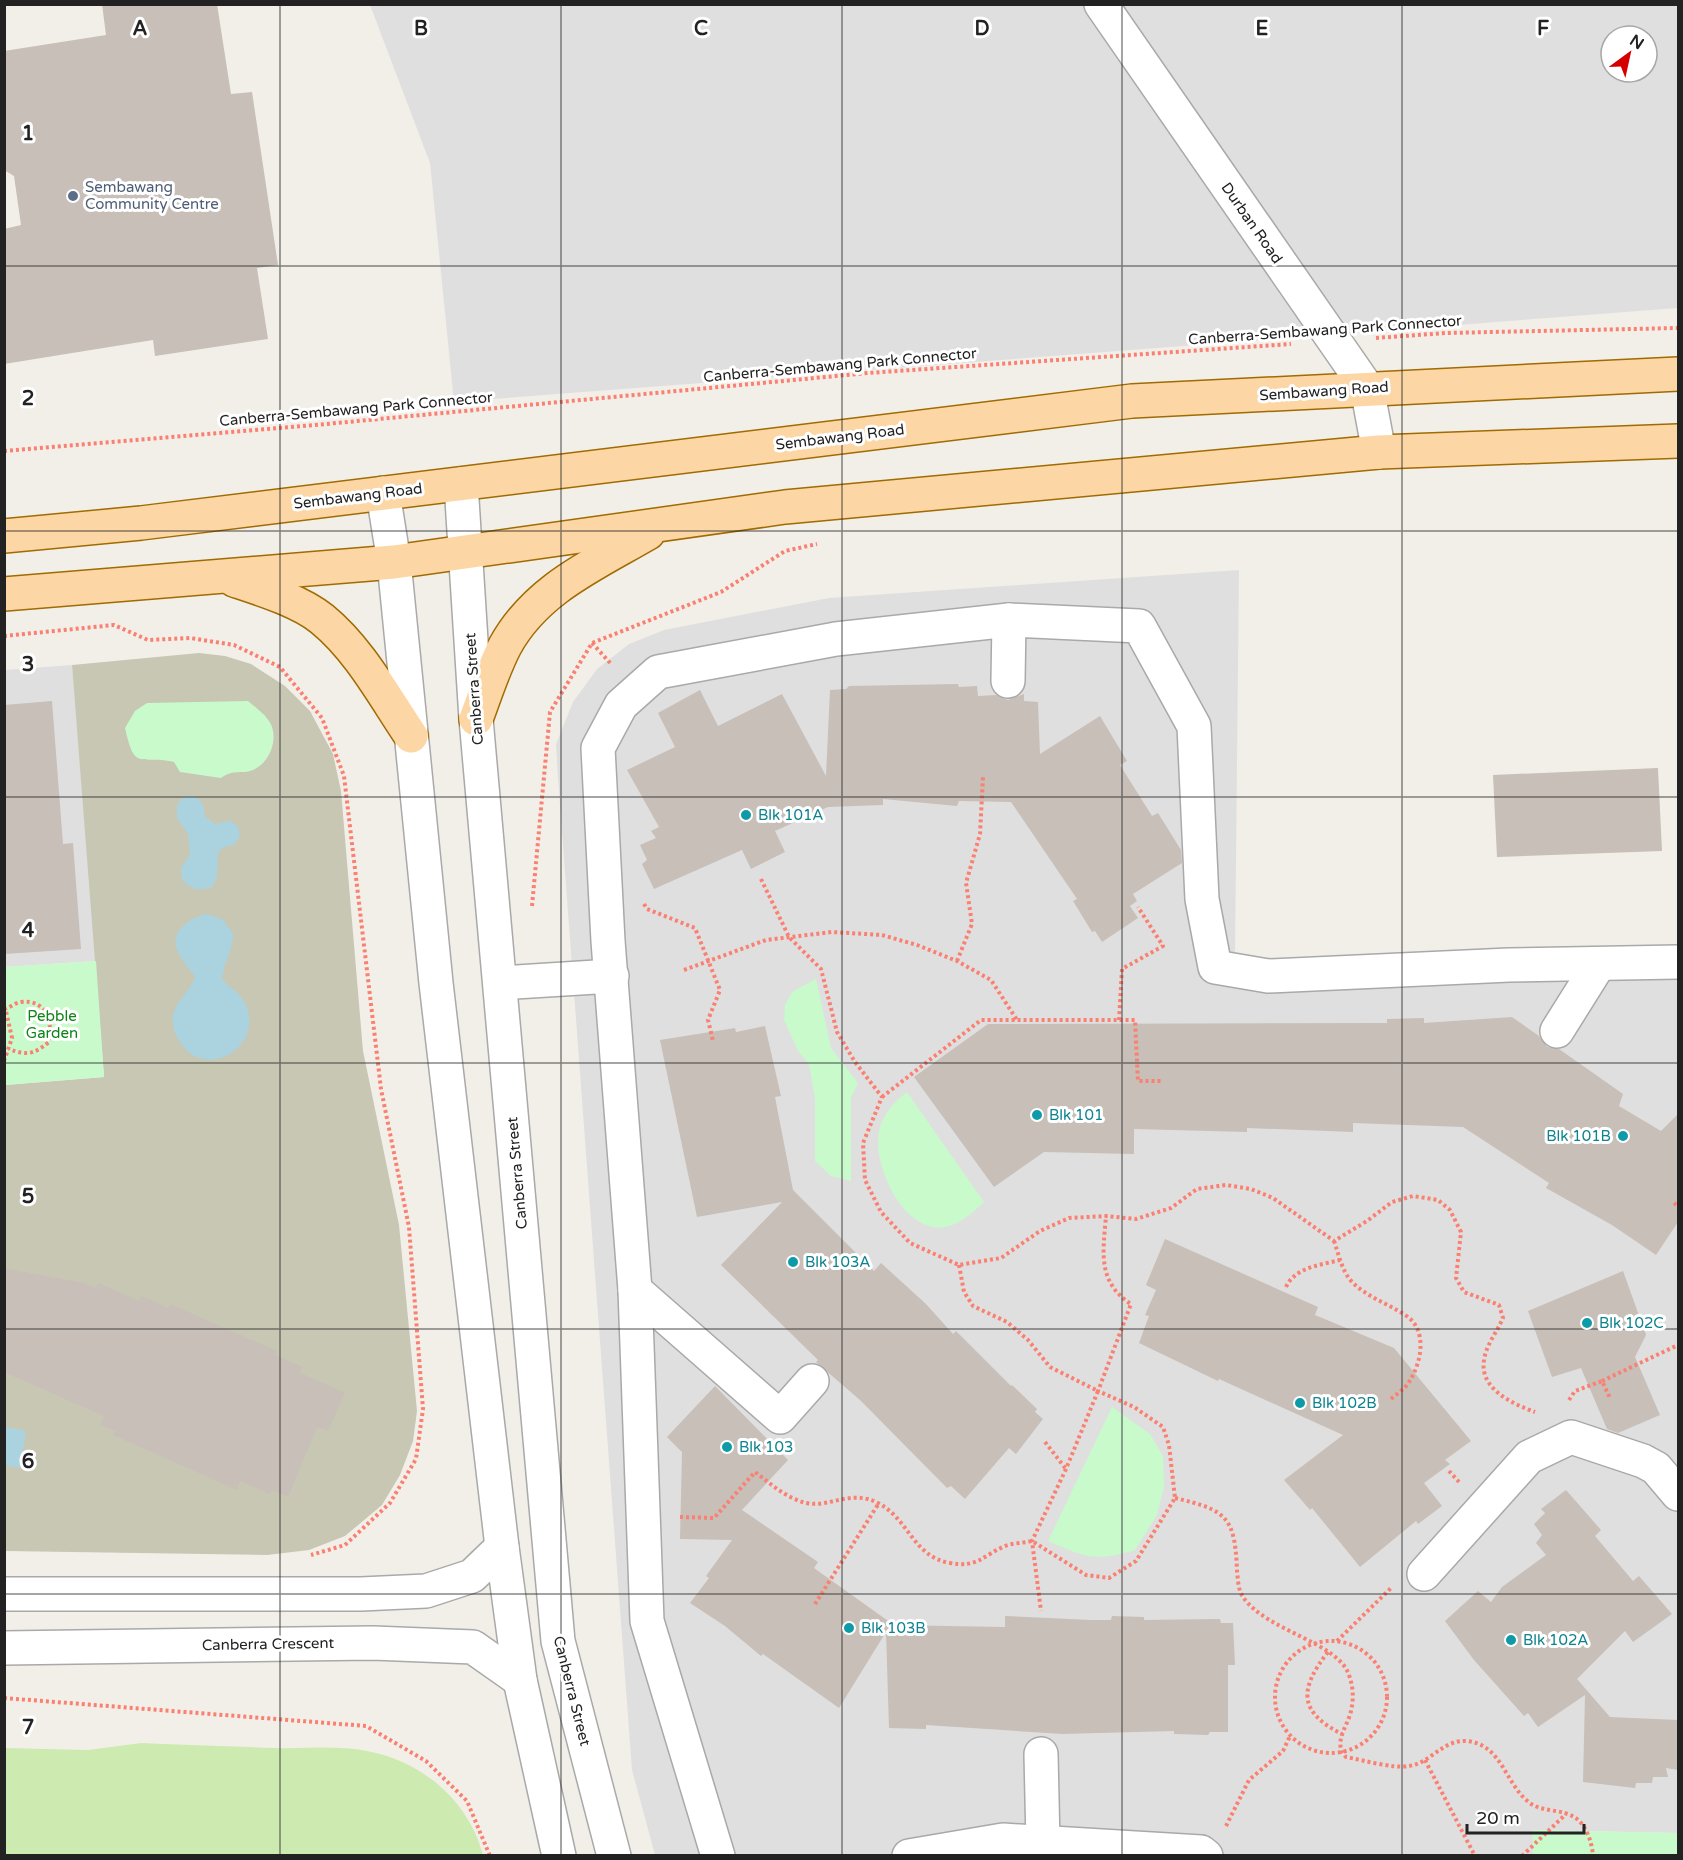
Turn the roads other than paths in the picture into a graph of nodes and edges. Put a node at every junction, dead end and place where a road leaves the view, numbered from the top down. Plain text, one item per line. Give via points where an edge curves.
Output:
1 (1101, 4) edge
2 (1678, 374) edge
3 (1367, 388) junction
4 (1678, 441) edge
5 (1379, 452) junction
6 (460, 484) junction
7 (383, 493) junction
8 (665, 524) junction
9 (4, 536) edge
10 (465, 552) junction
11 (394, 562) junction
12 (224, 577) junction
13 (4, 594) edge
14 (1009, 620) junction
15 (1008, 681) dead end
16 (476, 719) junction
17 (411, 736) junction
18 (1678, 962) edge
19 (1599, 963) junction
20 (612, 976) junction
21 (500, 983) junction
22 (1557, 1031) dead end
23 (634, 1290) junction
24 (812, 1381) dead end
25 (1678, 1494) edge
26 (502, 1547) junction
27 (1424, 1574) road end
28 (4, 1594) edge
29 (515, 1641) junction
30 (558, 1641) junction
31 (4, 1648) edge
32 (520, 1680) junction
33 (1041, 1754) dead end
34 (1043, 1842) junction
35 (1214, 1846) edge
36 (559, 1856) edge
37 (614, 1856) edge
38 (718, 1856) edge
39 (909, 1856) edge

1 - 3 street, Durban Road
2 - 3 main road, Sembawang Road
3 - 5 street, Durban Road
3 - 6 main road, Sembawang Road via 1132,401
4 - 5 main road
5 - 8 main road via 784,507
6 - 7 main road, Sembawang Road
6 - 10 street, Canberra Street
7 - 9 main road, Sembawang Road
7 - 11 street
8 - 10 main road
8 - 16 main road via 564,581 535,605 505,646
10 - 11 main road
10 - 16 street, Canberra Street
11 - 12 main road
11 - 17 street
12 - 13 main road
12 - 17 main road via 268,591 320,617 346,644
14 - 15 street
14 - 19 street via 1139,626 1194,726 1202,898 1215,967 1268,976
14 - 20 street via 836,639 658,672 621,705 598,748
16 - 21 street, Canberra Street
17 - 26 street
18 - 19 street
19 - 22 street
20 - 21 street
20 - 23 street
21 - 30 street, Canberra Street
23 - 24 street via 780,1417
23 - 38 street via 646,1621
25 - 27 street via 1656,1468 1643,1461 1571,1437 1528,1456
26 - 28 street via 472,1576 426,1591
26 - 29 street
29 - 30 street
29 - 32 street
30 - 37 street, Canberra Street
31 - 32 street, Canberra Crescent via 374,1643 473,1647
32 - 36 street
33 - 34 street
34 - 35 street via 1201,1852
34 - 39 street via 1003,1840

